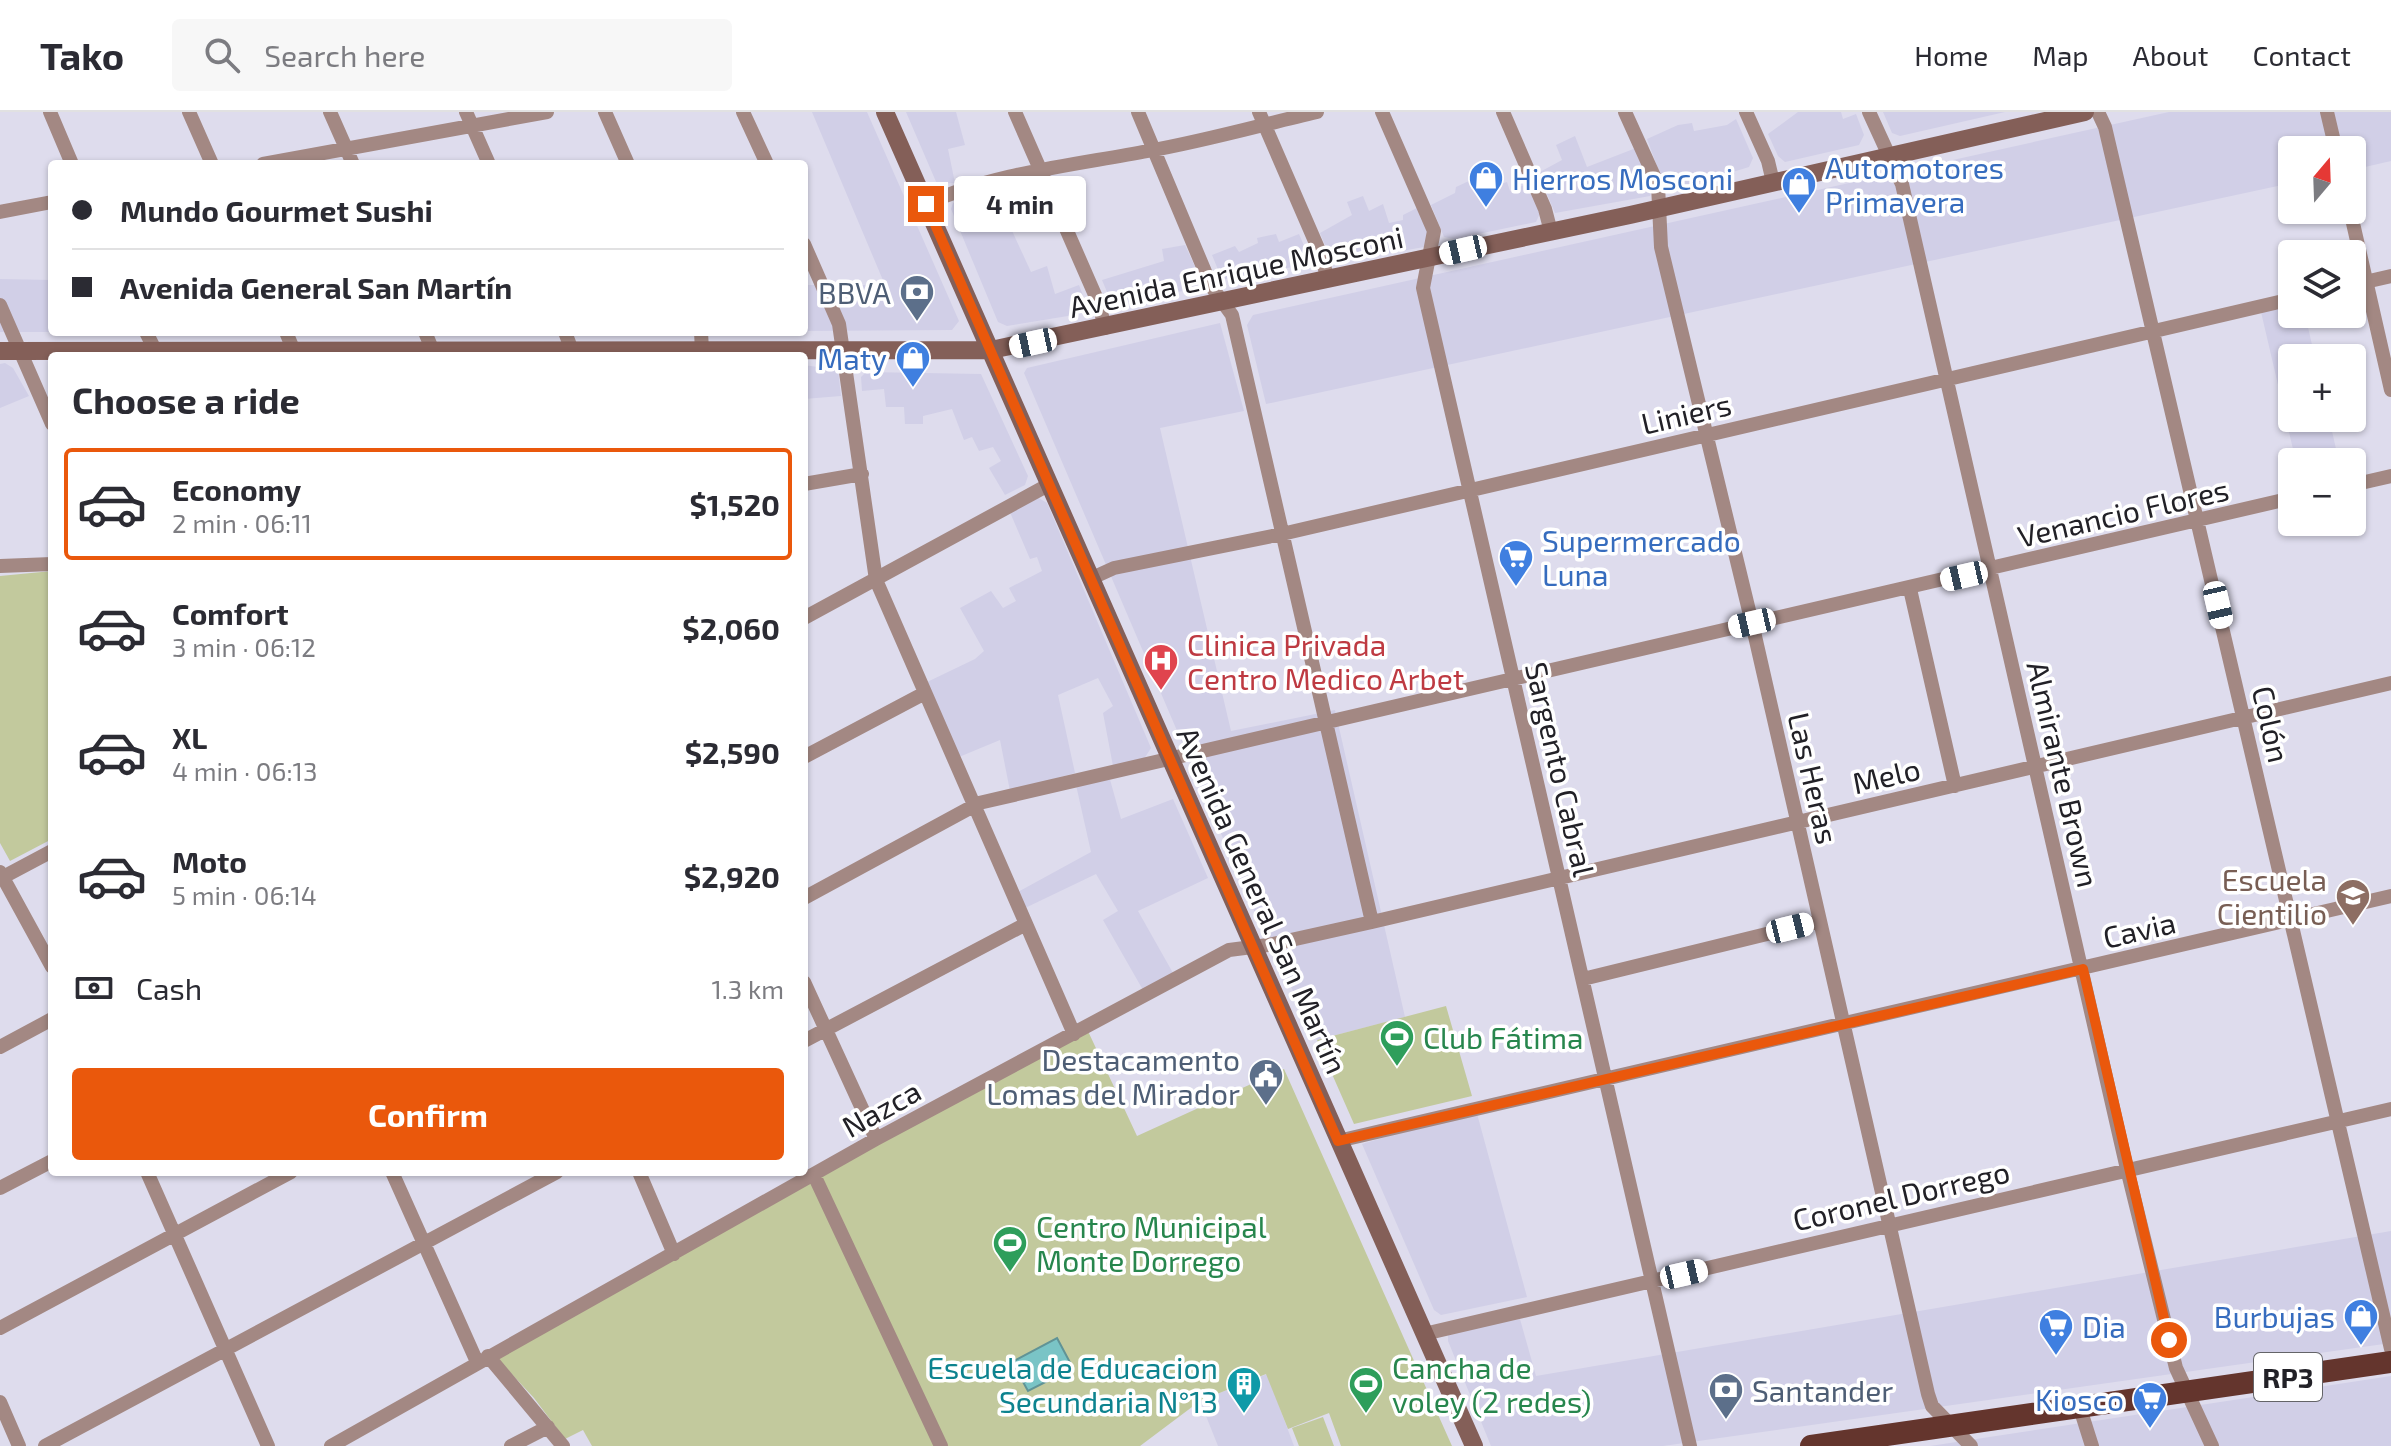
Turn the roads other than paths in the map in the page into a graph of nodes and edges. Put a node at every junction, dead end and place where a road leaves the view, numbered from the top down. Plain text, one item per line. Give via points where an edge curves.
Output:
1 (50, 112) edge
2 (189, 112) edge
3 (330, 112) edge
4 (547, 112) edge
5 (605, 112) edge
6 (743, 112) edge
7 (885, 112) edge
8 (1015, 112) edge
9 (1138, 112) edge
10 (1317, 112) edge
11 (1382, 112) edge
12 (1503, 112) edge
13 (1625, 112) edge
14 (1746, 112) edge
15 (1869, 112) edge
16 (2085, 112) edge
17 (2098, 112) edge
18 (2327, 112) edge
19 (1261, 118) edge
20 (469, 119) edge
21 (2333, 136) edge
22 (346, 147) junction
23 (1154, 150) junction
24 (1889, 155) junction
25 (70, 160) edge
26 (210, 160) edge
27 (283, 160) edge
28 (351, 160) edge
29 (487, 160) edge
30 (626, 160) edge
31 (765, 160) edge
32 (1042, 171) junction
33 (1773, 182) junction
34 (48, 203) edge
35 (926, 204) junction
36 (1657, 208) junction
37 (0, 212) edge
38 (1551, 232) junction
39 (808, 253) edge
40 (1430, 258) junction
41 (2391, 276) edge
42 (1328, 280) junction
43 (2366, 282) edge
44 (1223, 302) junction
45 (2278, 302) edge
46 (0, 305) edge
47 (2366, 305) edge
48 (1105, 328) junction
49 (2156, 331) junction
50 (702, 341) edge
51 (570, 346) edge
52 (844, 350) junction
53 (991, 350) junction
54 (10, 351) edge
55 (59, 352) edge
56 (453, 352) edge
57 (1946, 377) junction
58 (2391, 390) edge
59 (48, 417) edge
60 (1708, 435) junction
61 (862, 474) junction
62 (2391, 476) edge
63 (2366, 482) edge
64 (808, 483) edge
65 (1050, 484) junction
66 (1470, 489) junction
67 (2278, 501) edge
68 (2199, 520) junction
69 (1282, 534) junction
70 (48, 564) edge
71 (0, 566) edge
72 (1991, 570) junction
73 (1092, 578) junction
74 (876, 580) junction
75 (1910, 589) junction
76 (808, 616) edge
77 (1752, 623) junction
78 (1515, 679) junction
79 (2391, 683) edge
80 (923, 694) junction
81 (2244, 718) junction
82 (1326, 720) junction
83 (808, 755) edge
84 (1171, 759) junction
85 (2036, 767) junction
86 (1955, 786) junction
87 (972, 806) junction
88 (1798, 822) junction
89 (48, 853) edge
90 (1, 875) edge
91 (1559, 878) junction
92 (808, 896) edge
93 (2391, 896) edge
94 (2290, 920) junction
95 (1820, 921) junction
96 (1372, 922) junction
97 (1024, 925) junction
98 (1252, 946) junction
99 (48, 960) edge
100 (2083, 969) junction
101 (1583, 979) junction
102 (808, 991) edge
103 (48, 1021) edge
104 (1844, 1025) junction
105 (826, 1029) junction
106 (1074, 1034) junction
107 (808, 1039) edge
108 (0, 1047) edge
109 (1605, 1078) junction
110 (2391, 1109) edge
111 (2340, 1122) junction
112 (876, 1139) junction
113 (1338, 1141) junction
114 (48, 1163) edge
115 (2127, 1169) junction
116 (814, 1175) junction
117 (149, 1176) edge
118 (284, 1176) edge
119 (394, 1176) edge
120 (549, 1176) edge
121 (641, 1176) edge
122 (0, 1188) edge
123 (1890, 1225) junction
124 (173, 1235) junction
125 (423, 1243) junction
126 (674, 1254) junction
127 (1654, 1281) junction
128 (0, 1328) edge
129 (1424, 1334) junction
130 (2391, 1349) edge
131 (225, 1351) junction
132 (482, 1359) junction
133 (2391, 1362) edge
134 (2185, 1391) junction
135 (0, 1402) edge
136 (2079, 1405) junction
137 (1949, 1424) junction
138 (548, 1427) junction
139 (1853, 1443) edge
140 (19, 1446) edge
141 (45, 1446) edge
142 (268, 1446) edge
143 (331, 1446) edge
144 (511, 1446) edge
145 (563, 1446) edge
146 (941, 1446) edge
147 (1474, 1446) edge
148 (1690, 1446) edge
149 (1811, 1446) edge
150 (1971, 1446) edge
151 (2092, 1446) edge
152 (2212, 1446) edge

1 - 25 street
2 - 26 street
3 - 22 street
4 - 20 street
5 - 30 street
6 - 31 street
7 - 35 main road, Avenida General San Martín
8 - 32 street
9 - 23 street
10 - 19 street
11 - 40 street, Sargento Cabral via 1434,231
12 - 38 street
13 - 36 street, Las Heras via 1658,185
14 - 33 street
15 - 24 street, Almirante Brown
16 - 24 main road, Avenida Enrique Mosconi
17 - 49 street, Colón
18 - 21 street
19 - 23 street
19 - 42 street
20 - 22 street
20 - 29 street
22 - 27 street
22 - 28 street
23 - 32 street
23 - 44 street via 1211,286
24 - 33 main road, Avenida Enrique Mosconi
24 - 57 street, Almirante Brown via 1902,184
32 - 35 street
32 - 48 street
33 - 36 main road, Avenida Enrique Mosconi
34 - 37 street
35 - 53 main road, Avenida General San Martín
36 - 38 main road, Avenida Enrique Mosconi
36 - 60 street, Las Heras via 1661,247
38 - 40 main road, Avenida Enrique Mosconi
39 - 52 street via 834,310
40 - 42 main road, Avenida Enrique Mosconi
40 - 66 street, Sargento Cabral via 1423,288
41 - 43 street
42 - 44 main road, Avenida Enrique Mosconi
44 - 48 main road, Avenida Enrique Mosconi
44 - 69 street via 1232,315
45 - 49 street, Liniers
46 - 54 street
47 - 58 street
48 - 53 main road, Avenida Enrique Mosconi
49 - 57 street, Liniers
49 - 68 street, Colón
50 - 51 main road, Avenida Enrique Mosconi
50 - 52 main road, Avenida Enrique Mosconi
51 - 56 main road, Avenida Enrique Mosconi
52 - 53 main road, Avenida Enrique Mosconi
52 - 61 street
53 - 65 main road, Avenida General San Martín
54 - 55 main road, Avenida Enrique Mosconi
54 - 59 street
57 - 60 street, Liniers
57 - 72 street, Almirante Brown
60 - 66 street, Liniers
60 - 77 street, Las Heras
61 - 64 street
61 - 74 street
62 - 63 street
65 - 73 main road, Avenida General San Martín
65 - 74 street
66 - 69 street, Liniers
66 - 78 street, Sargento Cabral
67 - 68 street, Venancio Flores
68 - 72 street, Venancio Flores
68 - 81 street, Colón
69 - 73 street, Liniers via 1114,568
69 - 82 street
70 - 71 street
72 - 75 street, Venancio Flores
72 - 85 street, Almirante Brown
73 - 84 main road, Avenida General San Martín
74 - 76 street
74 - 80 street
75 - 77 street, Venancio Flores
75 - 86 street
77 - 78 street, Venancio Flores
77 - 88 street, Las Heras
78 - 82 street, Venancio Flores
78 - 91 street, Sargento Cabral
79 - 81 street, Melo
80 - 83 street
80 - 87 street
81 - 85 street, Melo
81 - 94 street, Colón
82 - 84 street, Venancio Flores
82 - 96 street
84 - 87 street, Venancio Flores
84 - 98 main road, Avenida General San Martín
85 - 86 street, Melo
85 - 100 street, Almirante Brown
86 - 88 street, Melo
87 - 92 street, Venancio Flores
87 - 97 street
88 - 91 street, Melo
88 - 95 street, Las Heras
89 - 90 street
90 - 99 street
91 - 96 street, Melo
91 - 101 street, Sargento Cabral
93 - 94 street, Cavia
94 - 100 street, Cavia
94 - 111 street, Colón
95 - 101 street
95 - 104 street, Las Heras
96 - 98 street, Melo
97 - 105 street
97 - 106 street
98 - 106 street, Nazca via 1229,950
98 - 113 main road, Avenida General San Martín
100 - 104 street, Cavia
100 - 115 street, Almirante Brown
101 - 109 street, Sargento Cabral
102 - 105 street
103 - 108 street
104 - 109 street, Cavia
104 - 123 street, Las Heras
105 - 107 street
105 - 112 street
106 - 112 street, Nazca
109 - 113 street, Cavia
109 - 127 street, Sargento Cabral
110 - 111 street, Coronel Dorrego
111 - 115 street, Coronel Dorrego
111 - 130 street, Colón
112 - 116 street, Nazca
113 - 129 main road, Avenida General San Martín
114 - 122 street
115 - 123 street, Coronel Dorrego
115 - 134 street, Almirante Brown
116 - 126 street, Nazca
116 - 146 street
117 - 124 street
118 - 124 street
119 - 125 street
120 - 125 street
121 - 126 street
123 - 127 street, Coronel Dorrego
123 - 137 street, Las Heras via 1928,1394
124 - 128 street
124 - 131 street
125 - 131 street
125 - 132 street
126 - 132 street, Nazca
127 - 129 street, Coronel Dorrego
127 - 148 street, Sargento Cabral
129 - 147 main road, Avenida General San Martín
131 - 141 street
131 - 142 street
132 - 138 street
132 - 143 street, Nazca
133 - 134 highway, RP3
134 - 136 highway, RP3
134 - 152 street, Almirante Brown
135 - 140 street
136 - 137 highway, RP3
136 - 151 street
137 - 139 highway, RP3
137 - 150 street, Las Heras
138 - 144 street
138 - 145 street
139 - 149 highway, RP3

